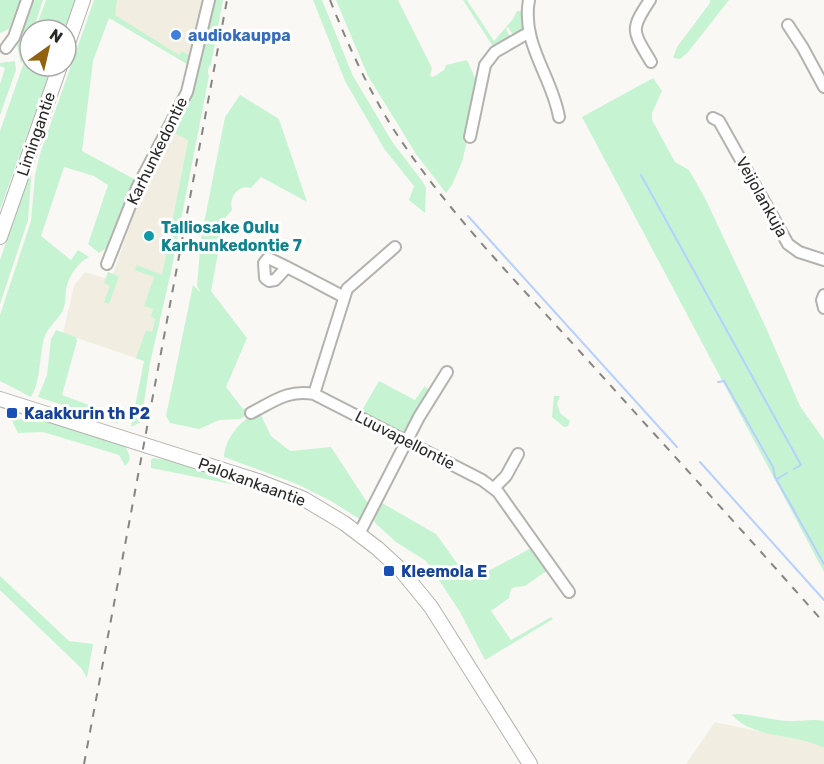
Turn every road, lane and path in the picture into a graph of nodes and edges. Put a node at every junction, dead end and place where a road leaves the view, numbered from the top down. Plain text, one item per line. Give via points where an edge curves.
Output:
1 (27, 0) edge
2 (83, 0) edge
3 (209, 0) edge
4 (529, 0) edge
5 (650, 0) edge
6 (77, 18) edge
7 (788, 25) dead end
8 (528, 33) junction
9 (6, 48) dead end
10 (651, 62) dead end
11 (56, 78) edge
12 (824, 87) edge
13 (559, 117) dead end
14 (713, 118) dead end
15 (470, 137) dead end
16 (0, 237) edge
17 (395, 247) dead end
18 (824, 260) edge
19 (107, 264) dead end
20 (287, 267) dead end
21 (824, 295) edge
22 (344, 297) junction
23 (824, 308) edge
24 (447, 372) dead end
25 (314, 394) junction
26 (0, 399) edge
27 (251, 413) dead end
28 (407, 441) junction
29 (518, 454) dead end
30 (494, 488) junction
31 (359, 534) junction
32 (569, 592) dead end
33 (530, 764) edge

1 - 9 street
2 - 6 main road
3 - 19 street, Karhunkedontie via 187,92 130,204
4 - 8 street
5 - 10 street via 634,27
7 - 12 street
8 - 13 street via 556,99
8 - 15 street via 495,52 485,65
11 - 16 main road, Limingantie
14 - 18 street, Veijolankuja via 720,121 788,244
17 - 22 street via 354,281
20 - 22 street
21 - 23 street
22 - 25 street
24 - 28 street
25 - 27 street via 291,393
25 - 28 street, Luuvapellontie
26 - 31 main road, Palokankaantie via 283,490 324,510
28 - 30 street, Luuvapellontie
28 - 31 street
29 - 30 street
30 - 32 street, Luuvapellontie
31 - 33 main road, Palokankaantie via 400,569 432,607

